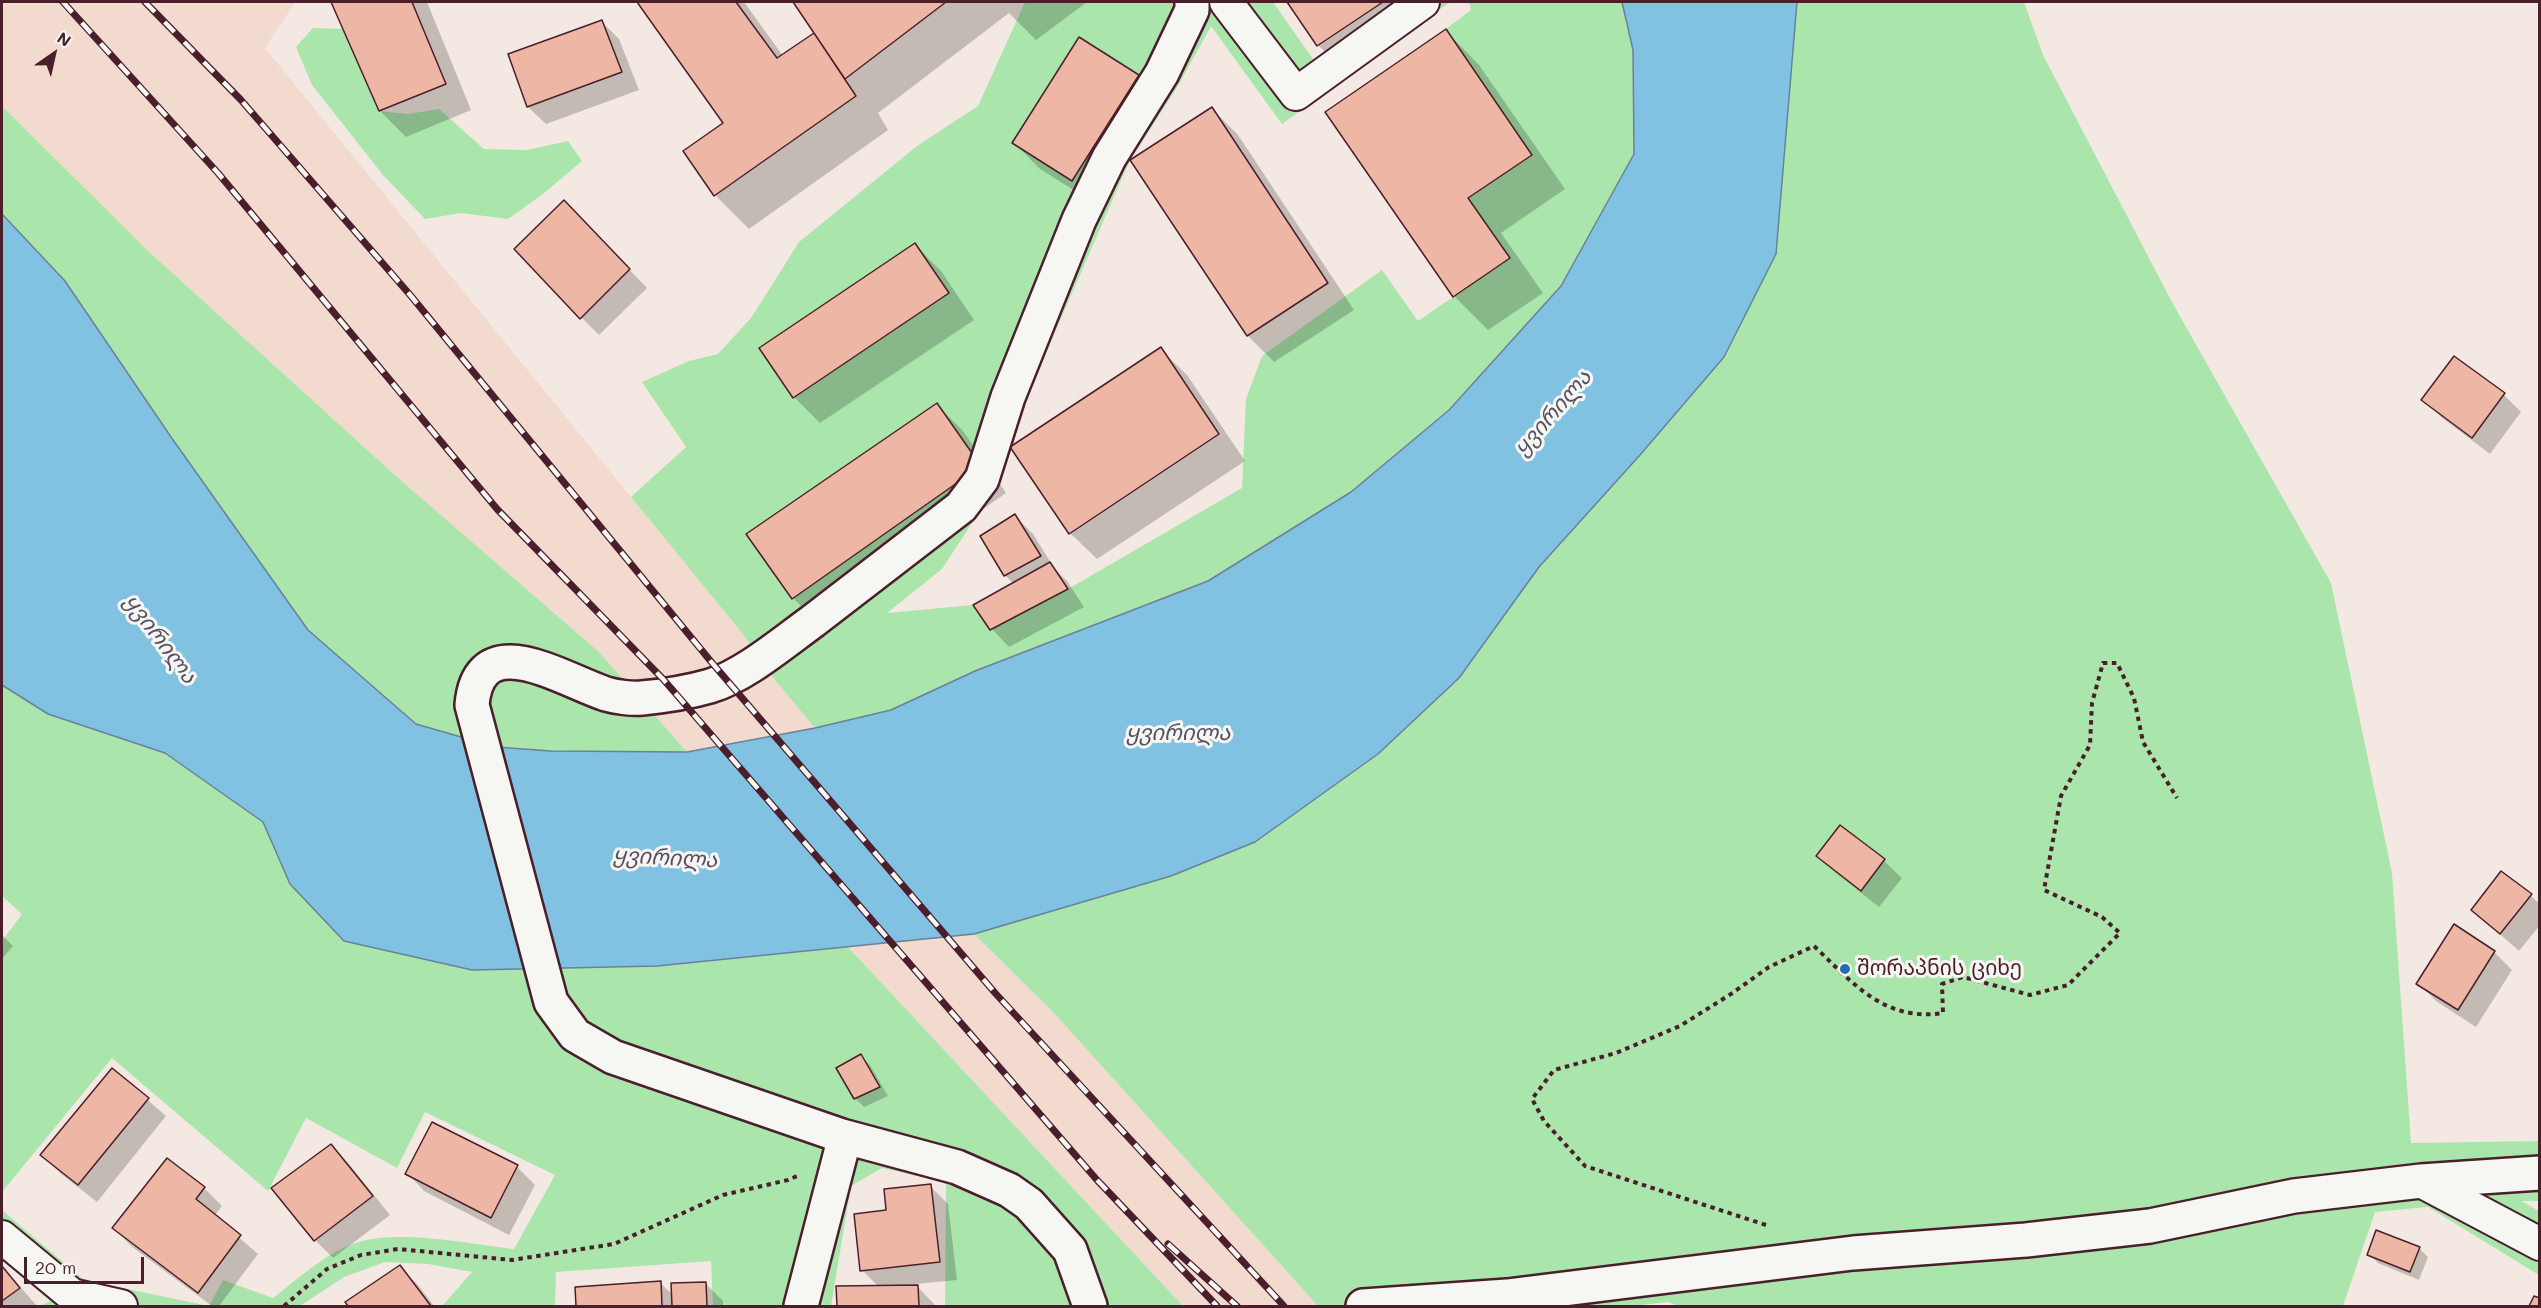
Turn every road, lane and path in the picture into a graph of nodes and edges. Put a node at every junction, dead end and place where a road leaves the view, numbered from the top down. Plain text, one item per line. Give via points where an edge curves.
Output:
1 (1192, 2) edge
2 (1226, 2) edge
3 (1423, 2) edge
4 (2177, 798) dead end
5 (842, 1144) junction
6 (2540, 1173) edge
7 (2421, 1181) junction
8 (1774, 1228) dead end
9 (2, 1237) edge
10 (2540, 1244) edge
11 (1511, 1301) edge
12 (122, 1306) edge
13 (284, 1306) edge
14 (801, 1306) edge
15 (1090, 1306) edge
16 (1363, 1306) edge

1 - 5 street via 1162,73 1109,158 1078,220 1008,397 982,479 961,507 761,660 711,686 640,698 607,694 515,662 495,663 481,673 474,689 472,705 551,1002 575,1035 613,1057
2 - 3 street via 1296,94
4 - 8 path via 2143,742 2134,698 2117,663 2103,663 2092,703 2090,745 2061,796 2044,890 2102,917 2120,933 2068,984 2030,995 1963,977 1942,984 1943,1013 1923,1016 1887,1007 1863,992 1814,946 1769,967 1680,1026 1617,1053 1554,1070 1532,1099 1544,1121 1585,1166
5 - 13 path via 788,1180 723,1195 614,1244 512,1260 398,1249 361,1255 327,1269
5 - 14 street
5 - 15 street via 957,1167 1009,1190 1029,1204 1070,1250
6 - 7 street
7 - 10 street
7 - 11 street via 2294,1196 2150,1226 1852,1253
9 - 12 street via 72,1295
11 - 16 street

